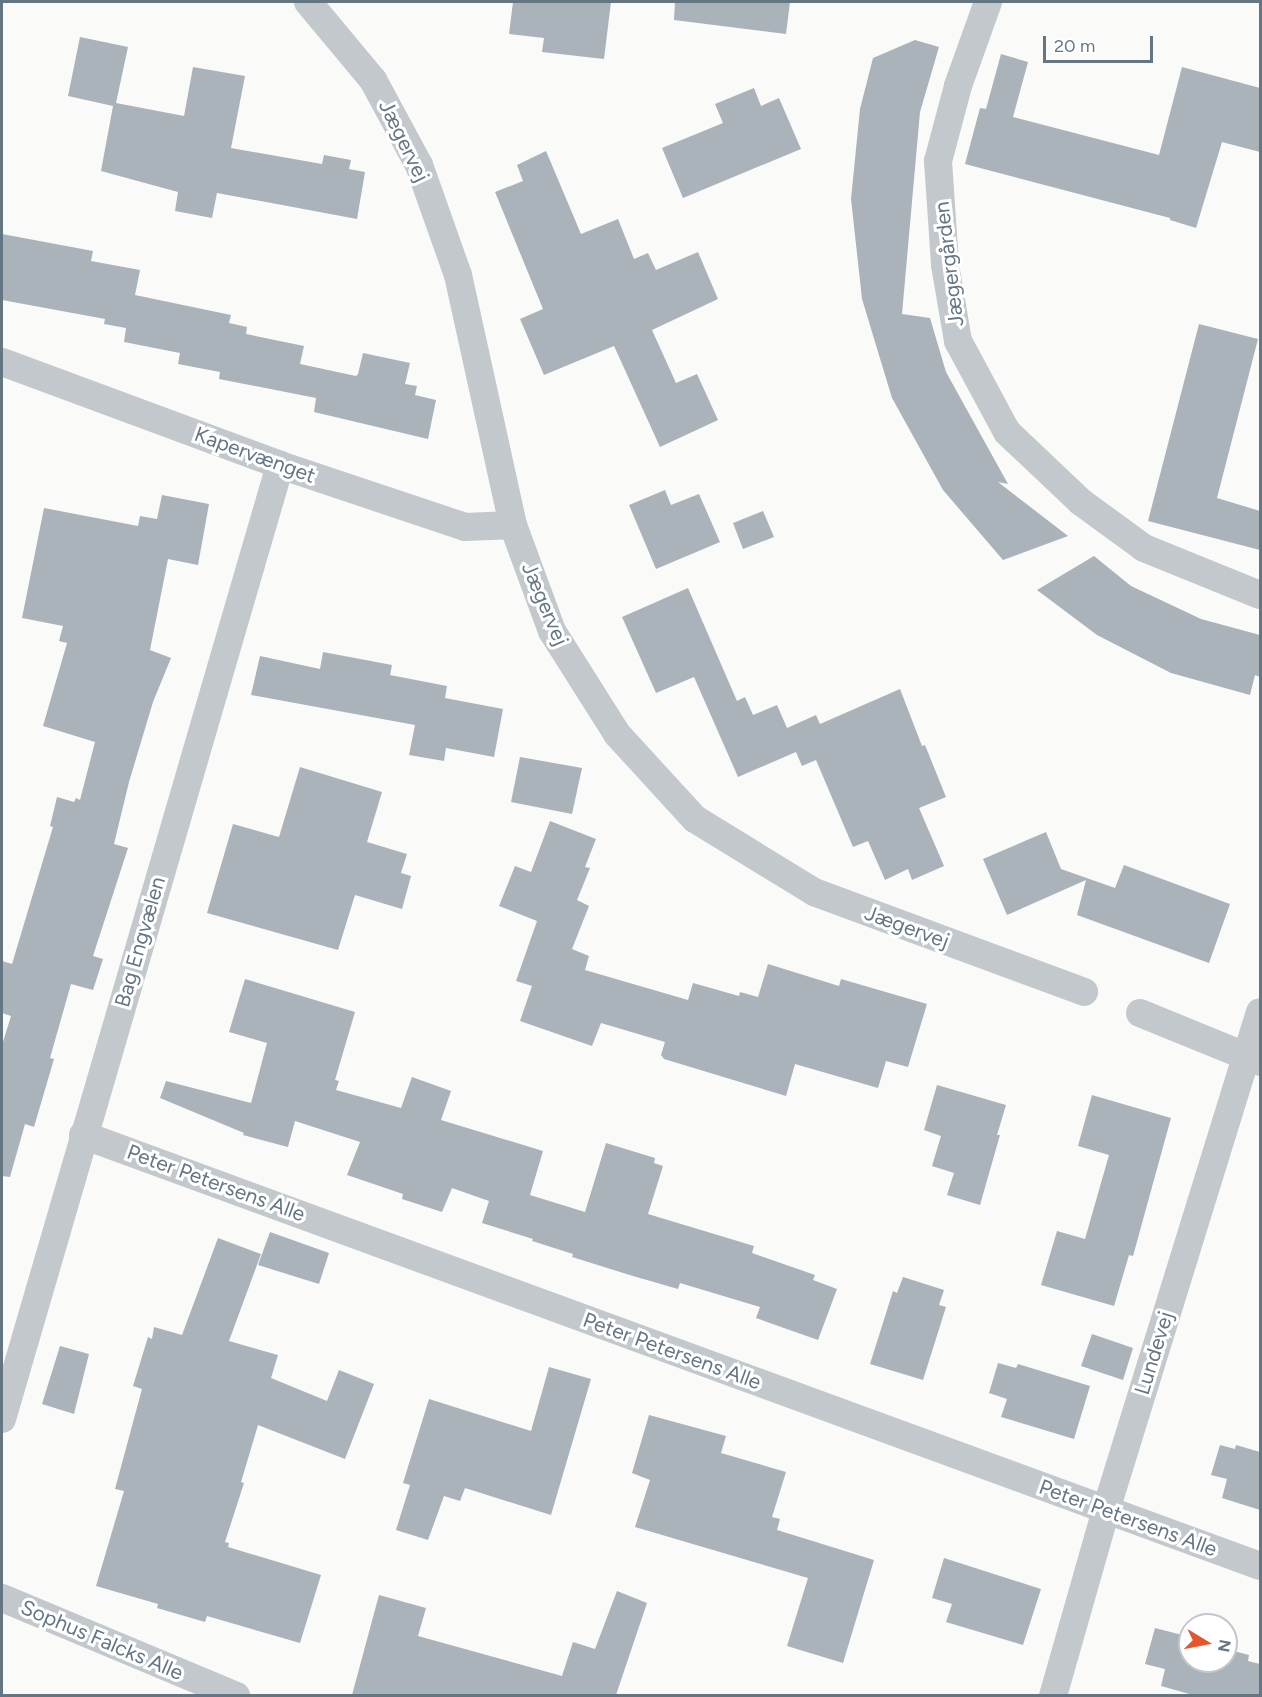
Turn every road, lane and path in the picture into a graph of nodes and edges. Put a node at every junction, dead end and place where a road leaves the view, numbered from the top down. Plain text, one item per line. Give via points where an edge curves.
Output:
1 (308, 2) edge
2 (988, 2) edge
3 (2, 362) edge
4 (280, 465) junction
5 (513, 525) junction
6 (1260, 595) edge
7 (1084, 992) dead end
8 (1260, 1012) edge
9 (1140, 1013) dead end
10 (1253, 1059) edge
11 (83, 1135) junction
12 (2, 1419) edge
13 (1106, 1510) junction
14 (1260, 1566) edge
15 (2, 1598) edge
16 (236, 1695) edge
17 (1053, 1695) edge

1 - 5 street, Jægervej via 374,80 419,165 458,275
2 - 6 street, Jægergården via 958,86 938,161 945,265 958,341 1007,432 1081,502 1144,548
3 - 4 street, Kapervænget
4 - 5 street, Kapervænget via 465,527
4 - 11 street, Bag Engvælen
5 - 7 street, Jægervej via 552,630 617,734 695,819 814,892
8 - 10 street, Lundevej
9 - 10 street
10 - 13 street, Lundevej
11 - 12 street, Bag Engvælen
11 - 13 street, Peter Petersens Alle
13 - 14 street, Peter Petersens Alle
13 - 17 street, Lundevej
15 - 16 street, Sophus Falcks Alle

